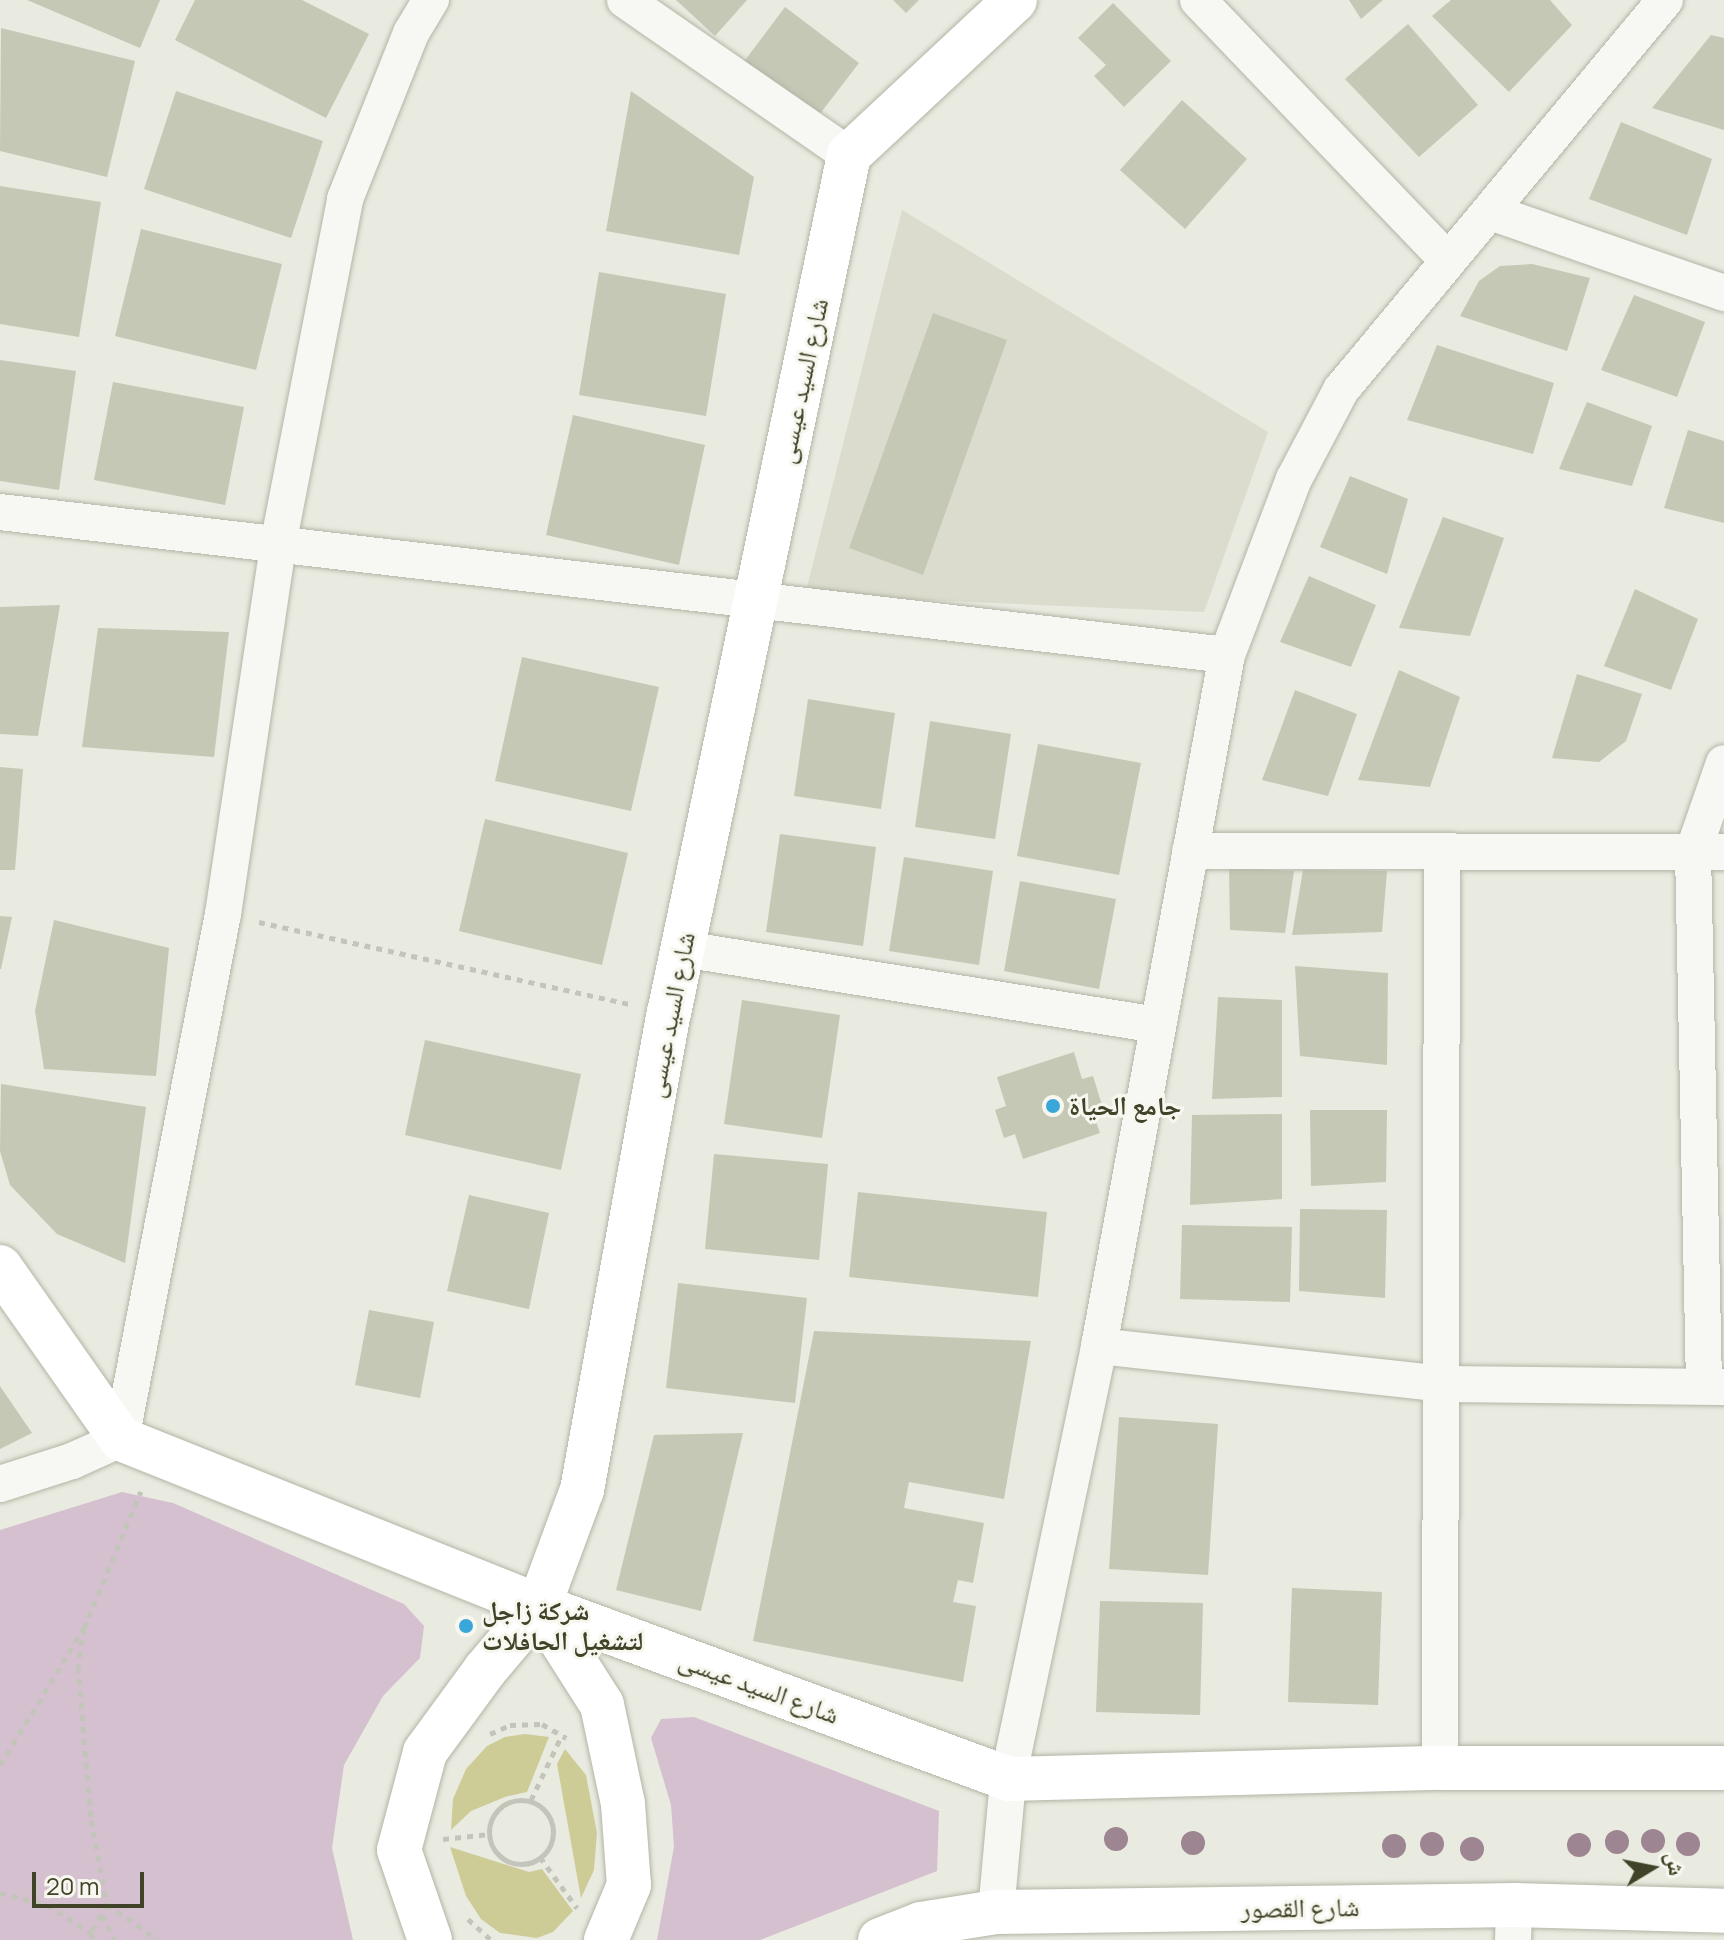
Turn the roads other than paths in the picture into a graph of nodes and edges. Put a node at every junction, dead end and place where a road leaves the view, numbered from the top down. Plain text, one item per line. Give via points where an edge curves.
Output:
1 (431, 0) edge
2 (625, 0) edge
3 (1015, 0) edge
4 (1198, 0) edge
5 (1665, 0) edge
6 (849, 155) junction
7 (1490, 212) junction
8 (1448, 261) junction
9 (1724, 293) edge
10 (0, 512) edge
11 (278, 545) junction
12 (755, 603) junction
13 (1227, 655) junction
14 (1724, 763) edge
15 (1190, 851) junction
16 (1442, 851) junction
17 (1708, 852) edge
18 (683, 949) junction
19 (1158, 1025) junction
20 (0, 1267) edge
21 (1099, 1346) junction
22 (1441, 1384) junction
23 (1714, 1386) edge
24 (121, 1439) junction
25 (0, 1484) edge
26 (539, 1606) junction
27 (1440, 1768) junction
28 (1724, 1768) edge
29 (1008, 1779) junction
30 (1724, 1911) edge
31 (996, 1912) junction
32 (1513, 1923) edge
33 (596, 1929) edge
34 (430, 1940) edge
35 (880, 1940) edge

1 - 11 street via 411,33 345,199
2 - 6 street
3 - 6 street
4 - 8 street
5 - 7 street
6 - 12 street, شارع السيد عيسى
7 - 8 street
7 - 9 street
8 - 13 street via 1341,390 1294,479
10 - 11 street
11 - 12 street
11 - 24 street via 223,914
12 - 13 street
12 - 18 street, شارع السيد عيسى
13 - 15 street
14 - 17 street
15 - 16 street
15 - 19 street
16 - 17 street
16 - 22 street
17 - 23 street
18 - 19 street
18 - 26 street, شارع السيد عيسى via 582,1490
19 - 21 street
20 - 24 street
21 - 22 street
21 - 29 street
22 - 23 street
22 - 27 street
24 - 25 street
24 - 26 street
26 - 29 street, شارع السيد عيسى
26 - 33 street via 602,1705 623,1804 629,1885
26 - 34 street via 425,1752 399,1850
27 - 28 street
27 - 29 street
29 - 31 street
30 - 32 street, شارع القصور
31 - 32 street, شارع القصور
31 - 35 street, شارع القصور via 921,1924

